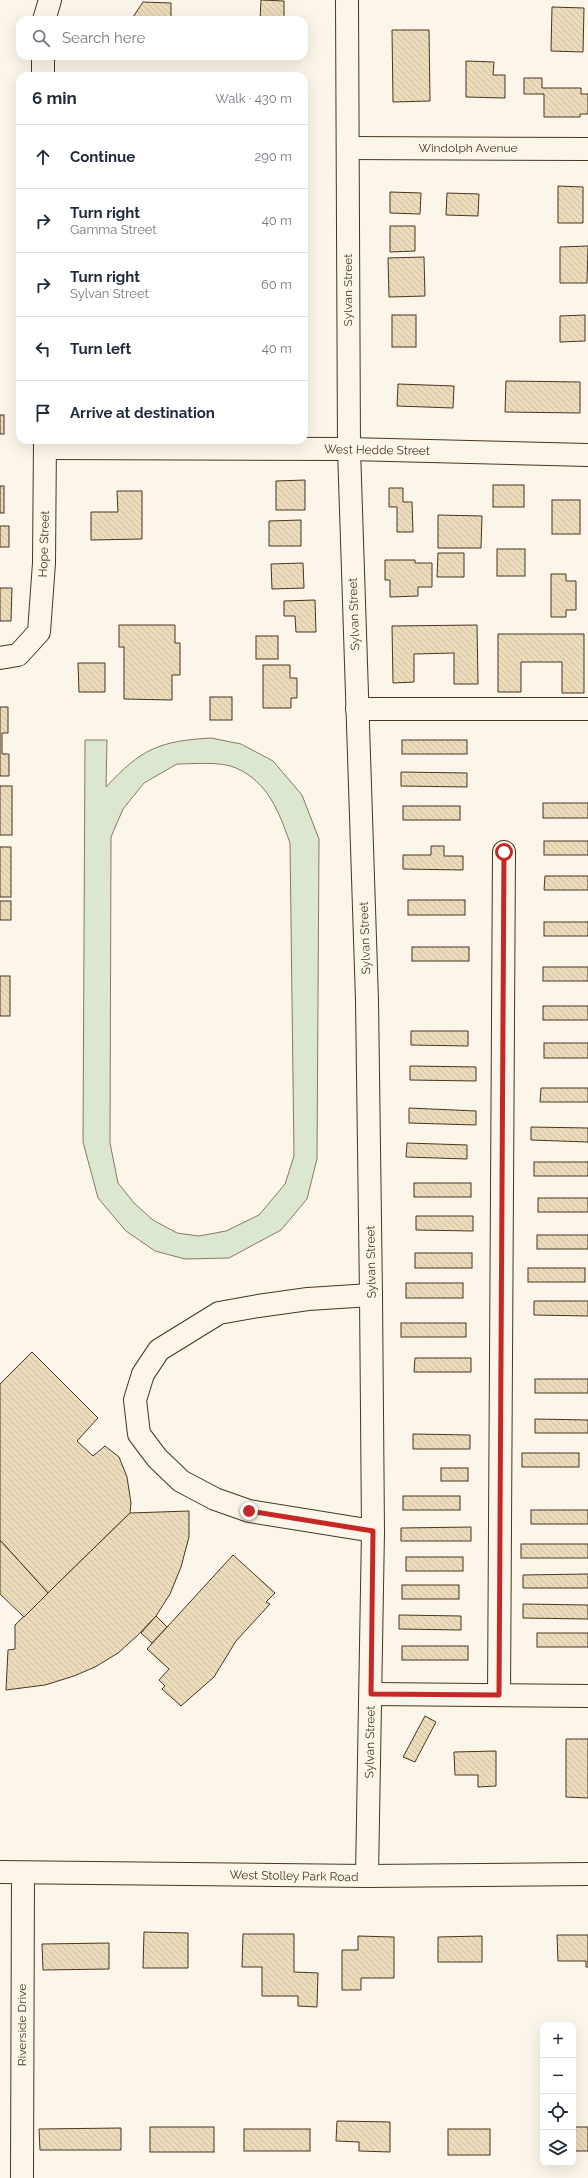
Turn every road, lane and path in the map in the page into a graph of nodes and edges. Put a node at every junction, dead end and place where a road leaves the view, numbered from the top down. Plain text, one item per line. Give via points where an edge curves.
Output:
1 (50, 0) edge
2 (347, 0) edge
3 (45, 16) edge
4 (43, 60) edge
5 (43, 72) edge
6 (348, 148) junction
7 (588, 149) edge
8 (45, 444) edge
9 (349, 449) junction
10 (588, 455) edge
11 (0, 658) edge
12 (357, 709) junction
13 (588, 709) edge
14 (504, 852) dead end
15 (371, 1295) junction
16 (373, 1531) junction
17 (371, 1694) junction
18 (499, 1695) junction
19 (585, 1696) edge
20 (0, 1872) edge
21 (23, 1873) junction
22 (588, 1874) edge
23 (367, 1876) junction
24 (22, 2178) edge

1 - 3 street
2 - 6 street, Sylvan Street
4 - 5 street
6 - 7 street, Windolph Avenue
6 - 9 street, Sylvan Street
8 - 9 street, West Hedde Street
8 - 11 street, Hope Street via 44,563 39,632 18,655
9 - 10 street, West Hedde Street
9 - 12 street, Sylvan Street
12 - 13 street
12 - 15 street, Sylvan Street via 367,1000
14 - 18 street
15 - 16 street, Sylvan Street
15 - 16 street via 301,1300 219,1313 159,1350 143,1374 135,1400 139,1434 157,1458 181,1481 215,1499 249,1511
16 - 17 street, Sylvan Street
17 - 18 street
17 - 23 street, Sylvan Street
18 - 19 street
20 - 21 street, West Stolley Park Road
21 - 23 street, West Stolley Park Road
21 - 24 street, Riverside Drive
22 - 23 street, West Stolley Park Road

